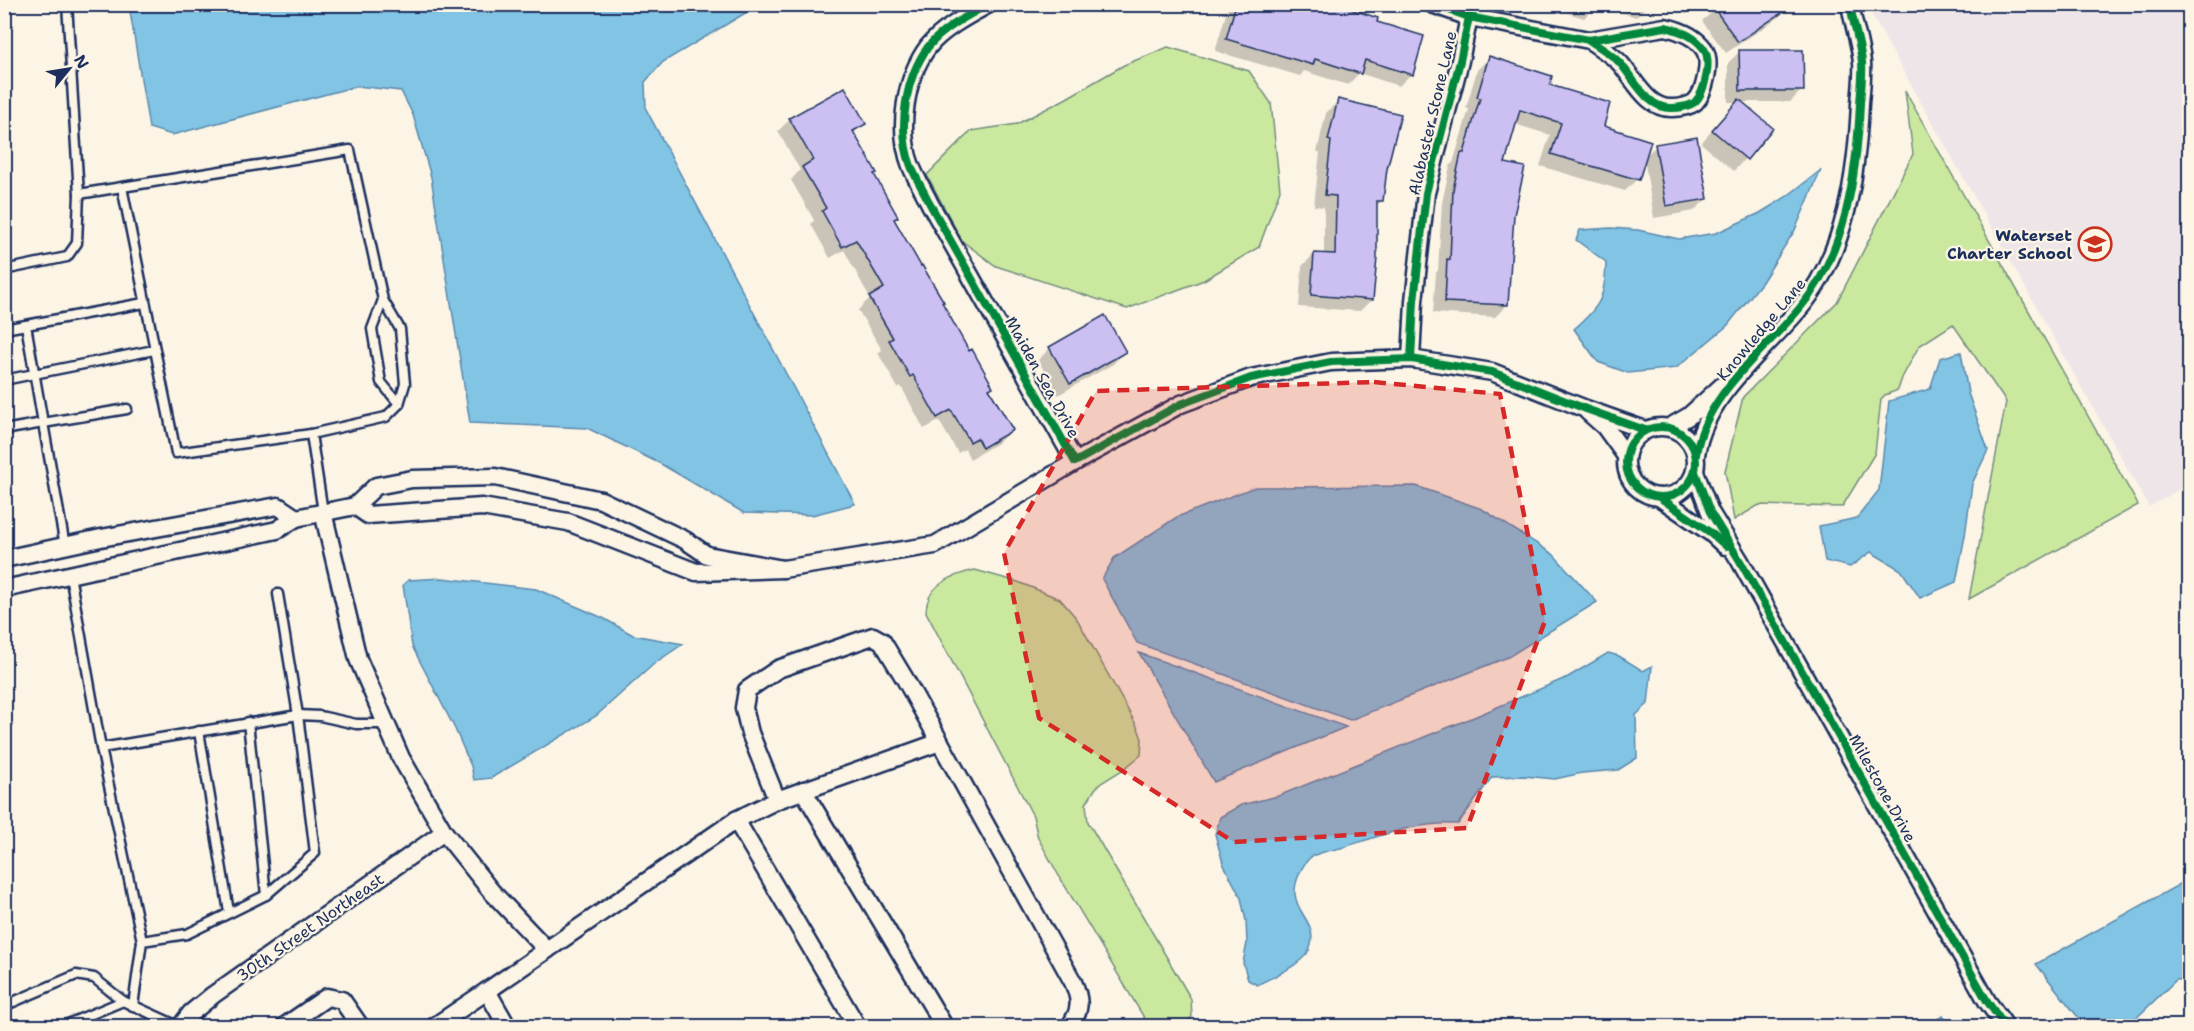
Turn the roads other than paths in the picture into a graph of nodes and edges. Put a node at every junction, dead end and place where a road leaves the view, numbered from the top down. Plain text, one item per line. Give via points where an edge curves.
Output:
1 (67, 4) edge
2 (988, 4) edge
3 (1432, 4) edge
4 (1850, 4) edge
5 (1468, 17) junction
6 (1589, 40) junction
7 (122, 187) junction
8 (79, 194) junction
9 (4, 270) edge
10 (383, 300) junction
11 (144, 303) junction
12 (26, 325) junction
13 (4, 328) edge
14 (154, 351) junction
15 (1411, 359) junction
16 (1745, 366) junction
17 (34, 375) junction
18 (4, 380) edge
19 (399, 404) junction
20 (127, 409) dead end
21 (1586, 409) junction
22 (43, 423) junction
23 (1670, 427) junction
24 (4, 429) edge
25 (1645, 430) junction
26 (311, 434) junction
27 (1626, 456) junction
28 (1075, 462) junction
29 (1695, 464) junction
30 (1659, 497) junction
31 (355, 506) junction
32 (323, 513) junction
33 (296, 518) junction
34 (65, 546) junction
35 (4, 559) edge
36 (1740, 561) junction
37 (783, 569) junction
38 (70, 575) junction
39 (4, 589) edge
40 (278, 594) dead end
41 (298, 715) junction
42 (248, 722) junction
43 (386, 724) junction
44 (199, 731) junction
45 (940, 742) junction
46 (101, 748) junction
47 (803, 790) junction
48 (777, 800) junction
49 (736, 820) junction
50 (444, 832) junction
51 (266, 895) junction
52 (229, 912) junction
53 (142, 940) junction
54 (547, 950) junction
55 (487, 991) junction
56 (123, 1001) junction
57 (4, 1006) edge
58 (133, 1006) junction
59 (63, 1026) edge
60 (180, 1026) edge
61 (285, 1026) edge
62 (360, 1026) edge
63 (435, 1026) edge
64 (507, 1026) edge
65 (857, 1026) edge
66 (944, 1026) edge
67 (1070, 1026) edge
68 (2005, 1026) edge

1 - 8 lane
2 - 28 street, Maiden Sea Drive via 958,21 929,45 914,72 907,97 905,134 910,164
3 - 5 street
4 - 16 street, Knowledge Lane via 1862,63 1859,131 1848,203 1828,262 1808,297
5 - 6 street
5 - 15 street, Alabaster Stone Lane via 1426,193
6 - 6 street via 1617,61 1657,105 1687,106 1699,95 1707,57 1687,34 1665,27
7 - 8 lane
7 - 10 lane via 350,150
7 - 11 lane
8 - 9 lane via 77,243 67,257
10 - 19 lane via 400,329 405,384
10 - 19 lane via 372,329 381,382
11 - 12 lane
11 - 14 lane
12 - 13 lane
12 - 17 lane
14 - 17 lane
14 - 26 lane via 176,453
15 - 21 street, Maiden Sea Drive via 1492,372
15 - 28 street, Maiden Sea Drive via 1331,362 1251,378 1181,404
16 - 23 street, Knowledge Lane via 1689,416
16 - 29 street, Knowledge Lane via 1704,427
17 - 18 lane
17 - 22 lane
19 - 26 lane via 386,417
20 - 22 lane
21 - 25 street, Maiden Sea Drive
21 - 27 street, Milestone Drive
22 - 24 lane
22 - 34 lane
23 - 25 street
23 - 29 street, Milestone Drive via 1687,437
25 - 27 street via 1636,436
26 - 32 lane
27 - 30 street, Milestone Drive via 1630,479 1638,488
28 - 37 street via 935,545
29 - 30 street via 1685,488
29 - 36 street, Milestone Drive via 1710,512
30 - 36 street, Milestone Drive via 1711,533
31 - 32 street
31 - 37 street via 368,515 482,507 568,522 696,572
31 - 37 street via 376,486 385,484 412,479 495,477 601,500 685,540 707,555
32 - 33 street
32 - 43 street via 358,658
33 - 34 street via 278,506
33 - 38 street via 277,530
34 - 35 street
36 - 68 street, Milestone Drive
38 - 39 street
38 - 46 lane
40 - 41 lane
41 - 42 lane
41 - 43 lane via 356,724
41 - 51 lane via 315,853
42 - 44 lane
42 - 51 lane
43 - 50 street
44 - 46 lane
44 - 52 lane
45 - 47 street
45 - 48 street via 882,640 873,636 778,669 747,690 744,708 757,754
45 - 67 street via 1076,988 1081,1006
46 - 53 lane
47 - 48 street
47 - 66 street
48 - 49 street
49 - 54 street
49 - 65 street
50 - 54 street via 490,891
50 - 60 street, 30th Street Northeast via 213,995
51 - 52 lane
52 - 53 lane via 187,934
53 - 58 lane
54 - 55 street
55 - 63 street
55 - 64 street
56 - 57 lane via 94,978 76,975
56 - 58 lane
56 - 59 lane
58 - 60 lane
61 - 62 street via 327,997 342,1000

